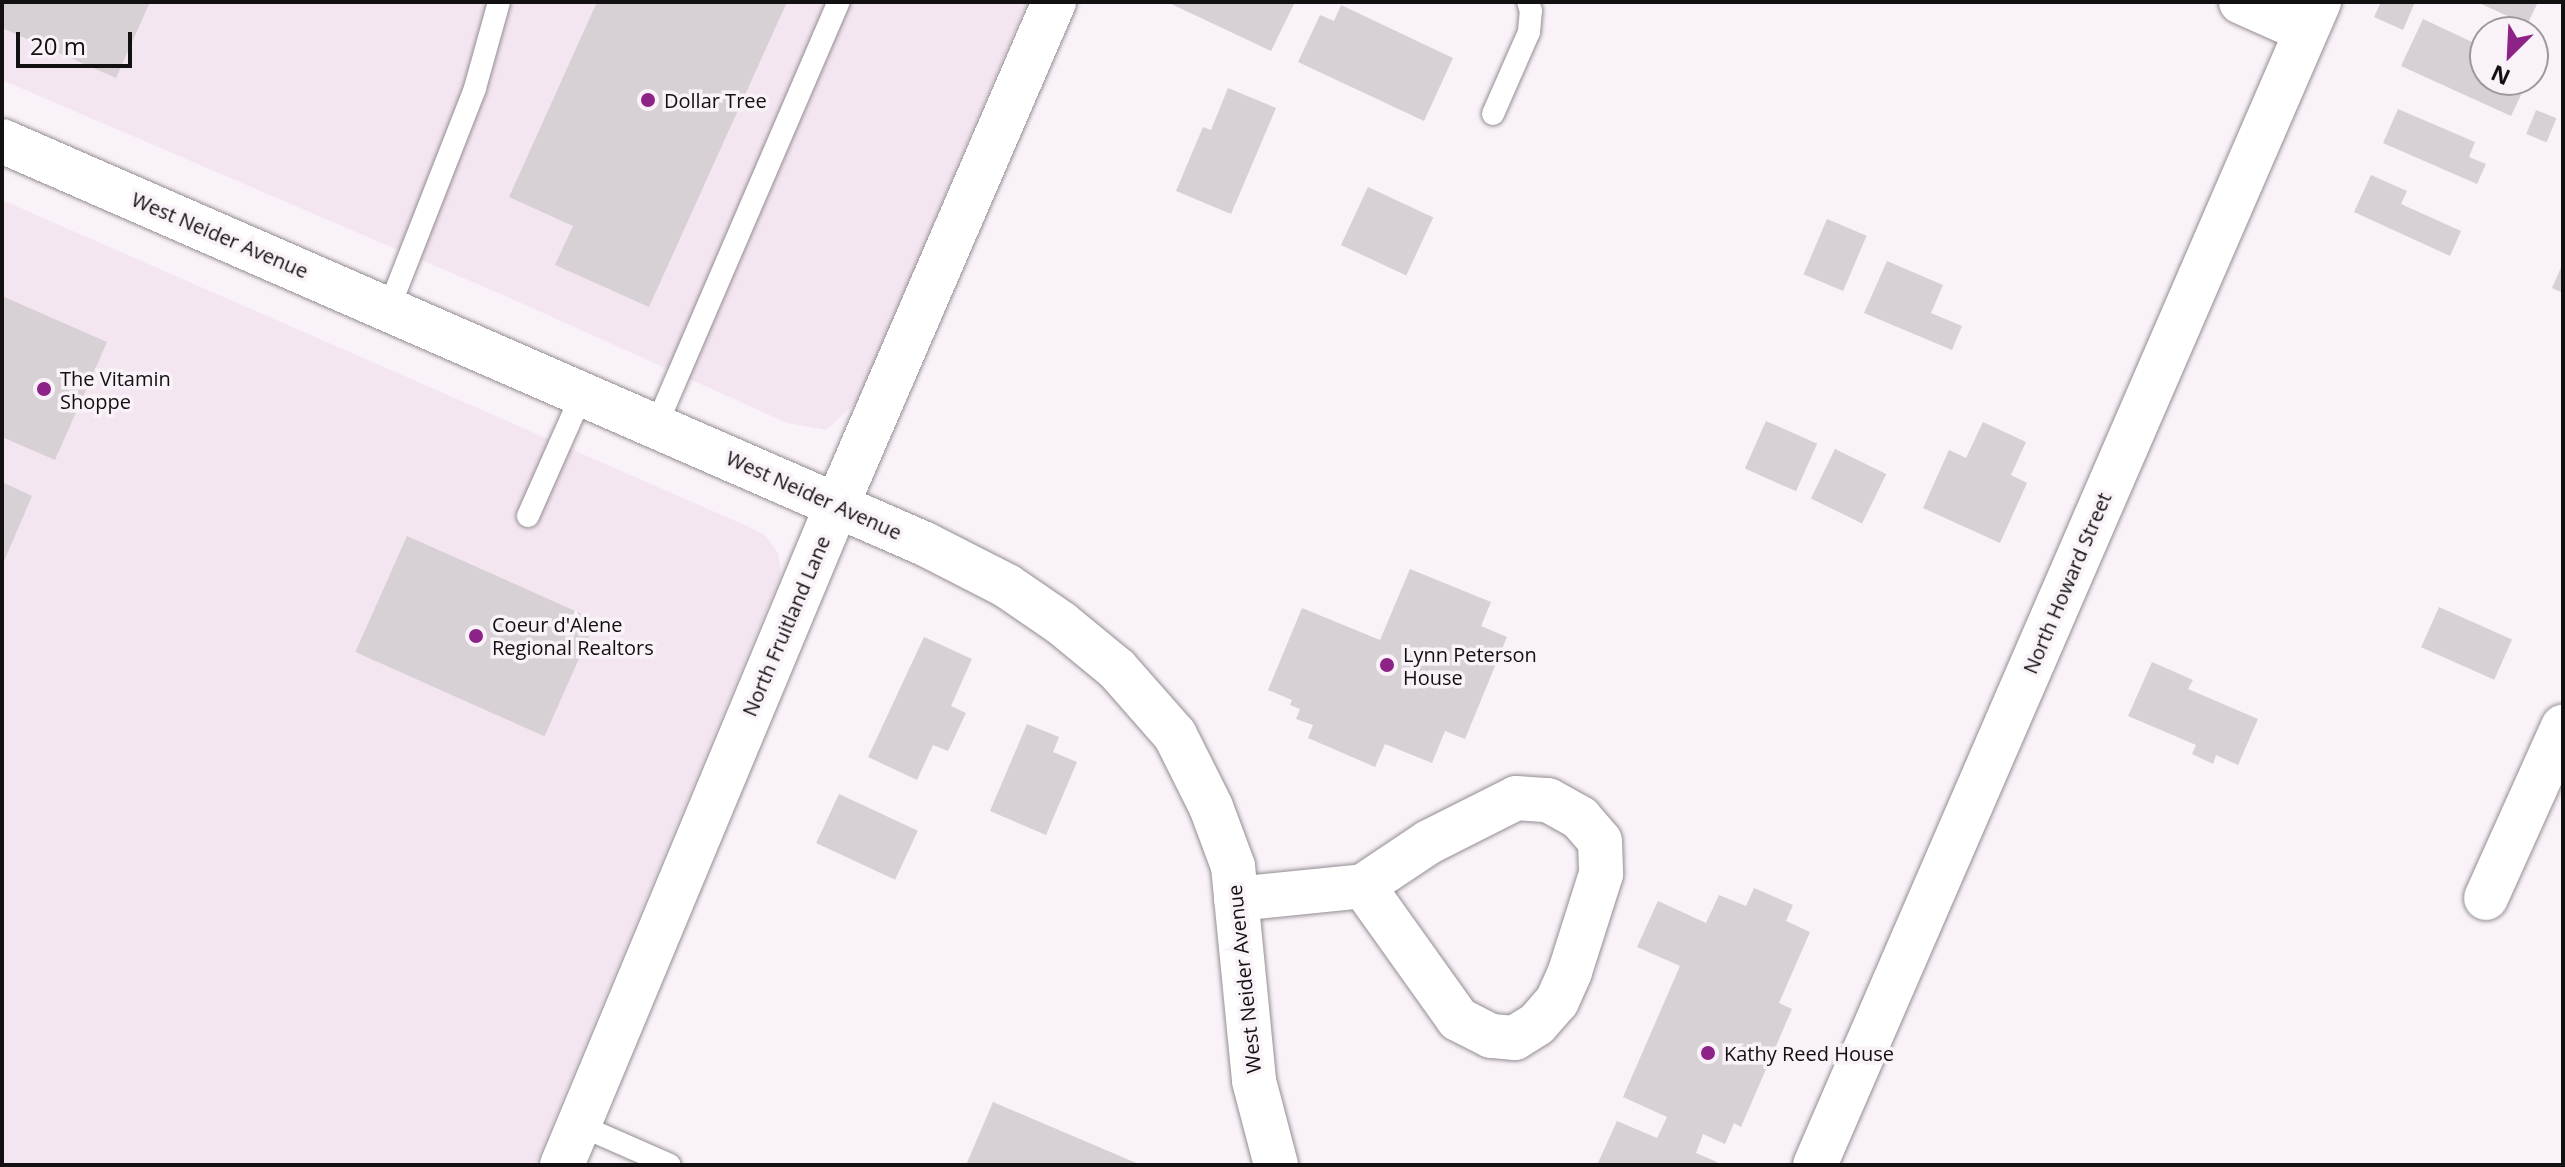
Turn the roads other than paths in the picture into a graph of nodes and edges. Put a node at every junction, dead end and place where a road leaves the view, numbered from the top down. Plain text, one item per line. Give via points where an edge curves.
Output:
1 (499, 2) edge
2 (839, 2) edge
3 (1054, 2) edge
4 (1528, 2) edge
5 (2241, 2) edge
6 (2312, 16) edge
7 (1493, 114) dead end
8 (2, 141) edge
9 (389, 308) junction
10 (582, 394) junction
11 (656, 426) junction
12 (837, 505) junction
13 (528, 516) dead end
14 (2563, 727) edge
15 (1363, 886) junction
16 (2486, 898) dead end
17 (1236, 899) junction
18 (579, 1125) junction
19 (562, 1165) edge
20 (670, 1165) edge
21 (1276, 1165) edge
22 (1815, 1165) edge

1 - 9 lane via 475,88
2 - 11 lane
3 - 12 street, North Fruitland Lane
4 - 7 lane via 1529,32
5 - 6 street
6 - 22 street, North Howard Street
8 - 9 street, West Neider Avenue
9 - 10 street, West Neider Avenue
10 - 11 street, West Neider Avenue
10 - 13 lane
11 - 12 street, West Neider Avenue
12 - 17 street, West Neider Avenue via 1007,586 1117,669 1175,735 1233,866
12 - 18 street, North Fruitland Lane
14 - 16 street
15 - 15 street via 1429,842 1516,798 1548,800 1580,818 1600,841 1601,874 1570,972 1557,1001 1537,1024 1515,1038 1491,1036 1458,1019
15 - 17 street
17 - 21 street, West Neider Avenue via 1254,1081
18 - 19 street, North Fruitland Lane
18 - 20 lane

